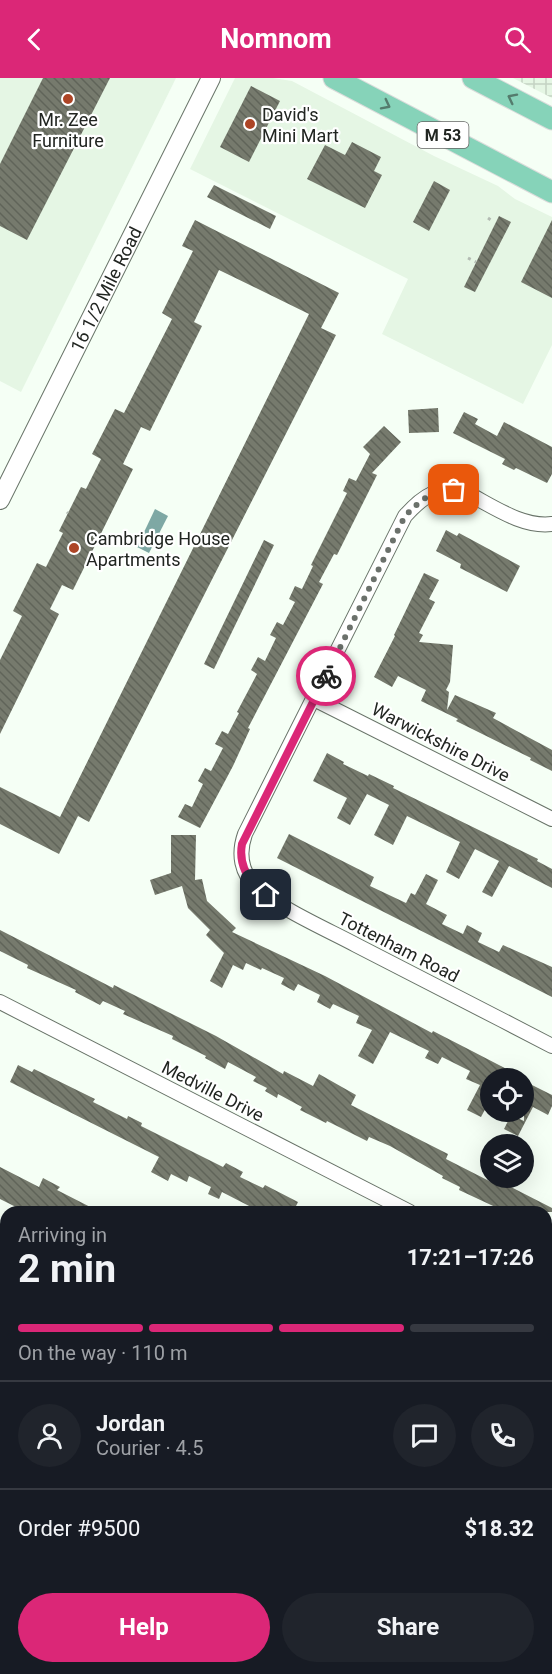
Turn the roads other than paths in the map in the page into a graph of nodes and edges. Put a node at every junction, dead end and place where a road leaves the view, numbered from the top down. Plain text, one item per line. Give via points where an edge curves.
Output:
1 (211, 78) edge
2 (334, 78) edge
3 (473, 78) edge
4 (552, 119) edge
5 (552, 192) edge
6 (0, 500) edge
7 (552, 524) edge
8 (314, 699) junction
9 (552, 819) edge
10 (0, 1002) edge
11 (552, 1046) edge
12 (399, 1206) edge

1 - 6 street, 16 1/2 Mile Road
2 -> 5 main road, M 53
4 -> 3 main road
7 - 8 street via 525,521 454,490 433,493 419,501 405,516
8 - 9 street, Warwickshire Drive
8 - 11 street, Tottenham Road via 245,834 240,853 242,866 256,887 291,910
10 - 12 street, Medville Drive

